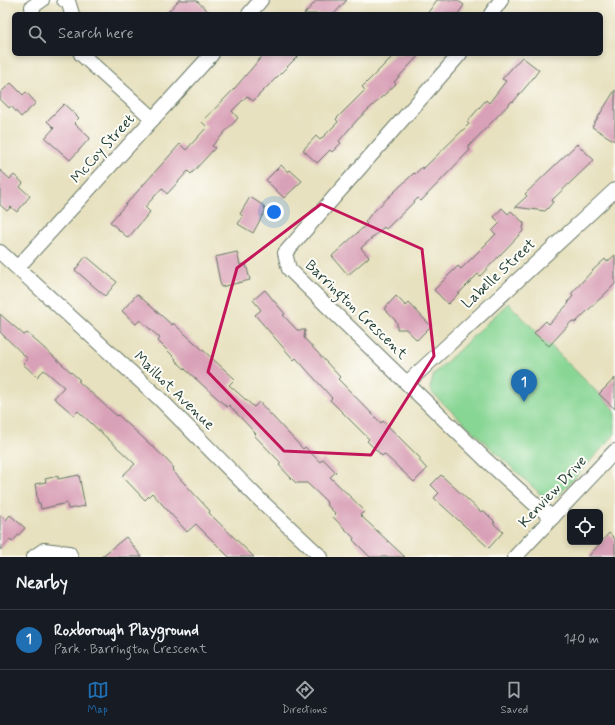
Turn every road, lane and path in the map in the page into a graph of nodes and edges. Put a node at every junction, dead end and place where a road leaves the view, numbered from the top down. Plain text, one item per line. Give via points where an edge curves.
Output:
1 (42, 0) edge
2 (64, 0) edge
3 (261, 0) edge
4 (501, 0) edge
5 (33, 12) edge
6 (71, 12) edge
7 (251, 12) edge
8 (492, 12) edge
9 (83, 56) edge
10 (210, 56) edge
11 (458, 56) edge
12 (153, 119) junction
13 (615, 190) edge
14 (0, 252) edge
15 (18, 267) junction
16 (407, 383) junction
17 (615, 451) edge
18 (553, 517) junction
19 (34, 557) edge
20 (70, 557) edge
21 (321, 557) edge
22 (515, 557) edge

1 - 5 street via 32,7
2 - 6 street via 68,1
3 - 7 street
4 - 8 street
9 - 12 street
10 - 12 street, McCoy Street
11 - 16 street, Barrington Crescent via 285,253 289,269
12 - 15 street, McCoy Street
13 - 16 street, Labelle Street
14 - 15 street, Mailhot Avenue
15 - 21 street, Mailhot Avenue via 159,398 258,498
16 - 18 street, Barrington Crescent via 486,460 538,507
17 - 18 street, Kenview Drive
18 - 22 street, Kenview Drive
19 - 20 street via 44,550 68,554

